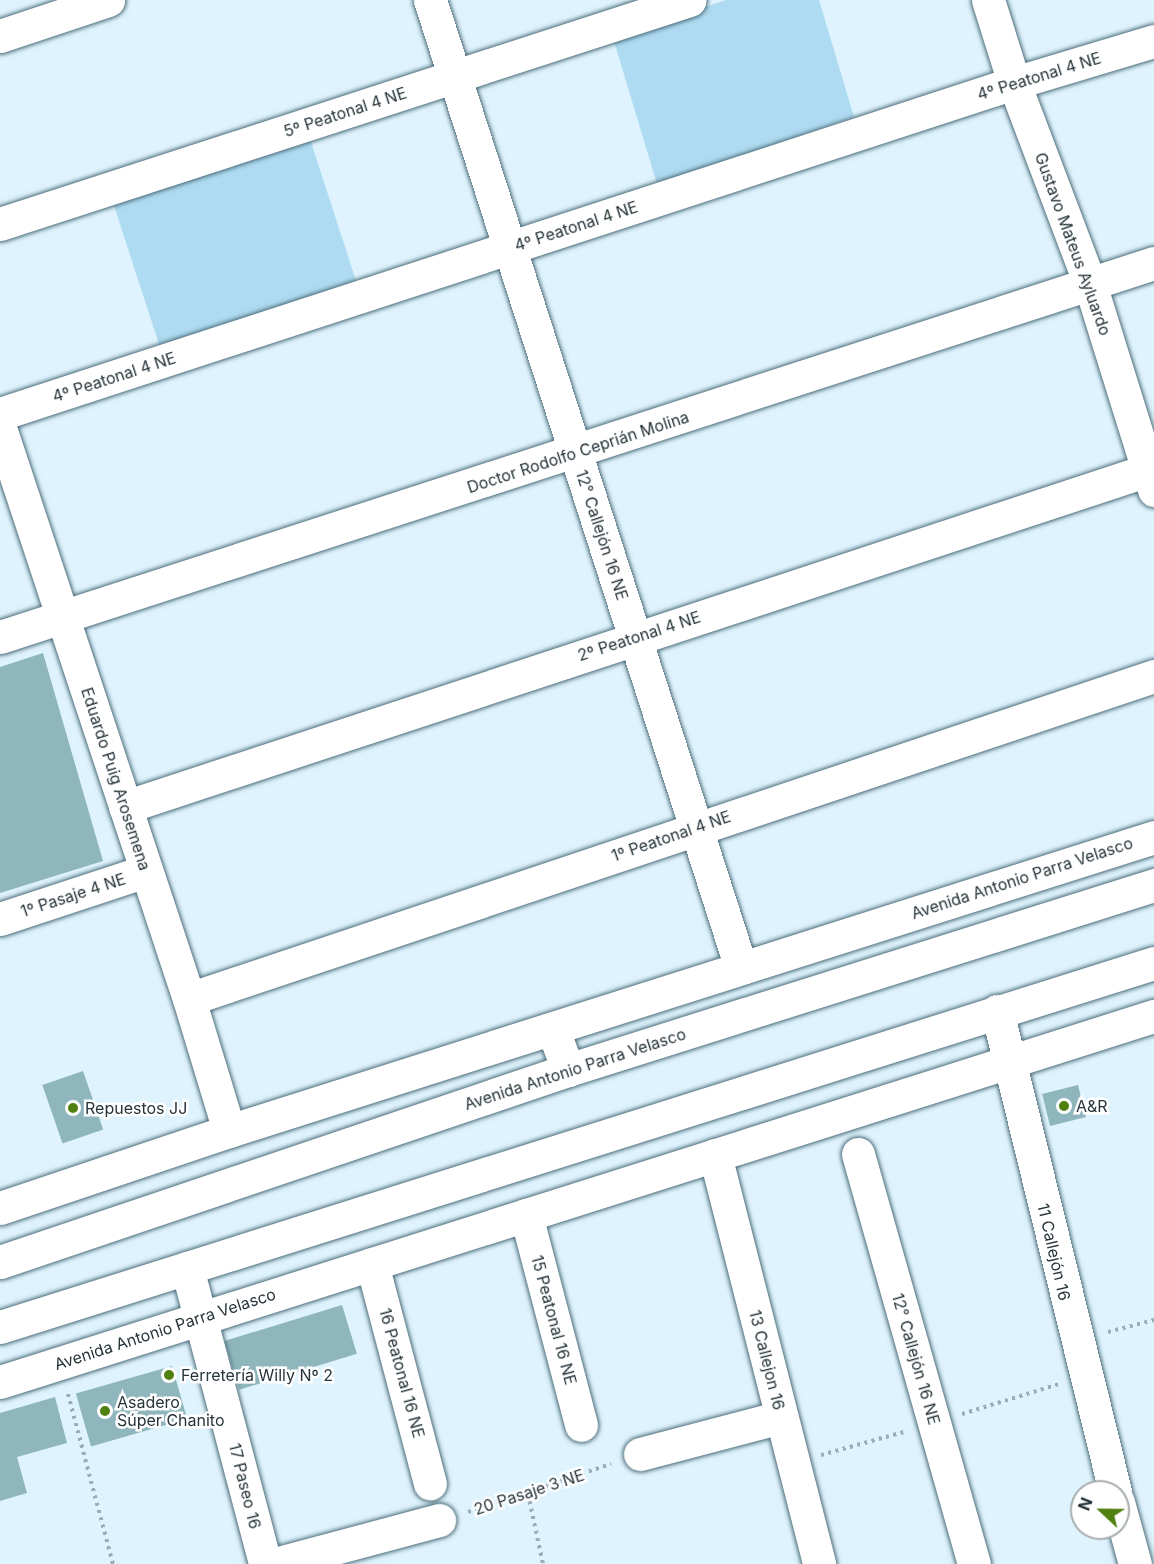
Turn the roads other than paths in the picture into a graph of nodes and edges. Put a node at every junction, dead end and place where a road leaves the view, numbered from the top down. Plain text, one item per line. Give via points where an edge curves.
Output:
1 (108, 0) edge
2 (430, 0) edge
3 (690, 0) edge
4 (988, 0) edge
5 (0, 36) edge
6 (1154, 41) edge
7 (455, 76) junction
8 (1014, 83) junction
9 (0, 224) edge
10 (510, 247) junction
11 (1154, 263) edge
12 (1090, 284) junction
13 (0, 414) edge
14 (0, 428) edge
15 (576, 453) junction
16 (1152, 476) edge
17 (64, 615) junction
18 (0, 637) edge
19 (635, 637) junction
20 (1154, 676) edge
21 (125, 807) junction
22 (697, 828) junction
23 (1154, 837) edge
24 (146, 871) junction
25 (1154, 885) edge
26 (0, 919) edge
27 (1154, 963) edge
28 (741, 968) junction
29 (189, 999) junction
30 (996, 1011) junction
31 (1154, 1016) edge
32 (553, 1030) junction
33 (1010, 1061) junction
34 (568, 1070) junction
35 (229, 1131) junction
36 (858, 1154) dead end
37 (715, 1155) junction
38 (0, 1208) edge
39 (526, 1215) junction
40 (0, 1262) edge
41 (372, 1264) junction
42 (187, 1268) junction
43 (202, 1318) junction
44 (0, 1327) edge
45 (0, 1382) edge
46 (781, 1417) junction
47 (581, 1425) dead end
48 (640, 1454) road end
49 (1112, 1480) edge
50 (430, 1483) dead end
51 (439, 1520) road end
52 (1128, 1540) edge
53 (265, 1564) edge
54 (275, 1564) edge
55 (819, 1564) edge
56 (974, 1564) edge
57 (1134, 1564) edge

1 - 5 street
2 - 7 street, 12° Callejón 16 NE
3 - 7 street, 5º Peatonal 4 NE
4 - 8 street, Gustavo Mateus Ayluardo
6 - 8 street, 4º Peatonal 4 NE
7 - 9 street, 5º Peatonal 4 NE
7 - 10 street, 12° Callejón 16 NE
8 - 10 street, 4º Peatonal 4 NE
8 - 12 street, Gustavo Mateus Ayluardo
10 - 13 street, 4º Peatonal 4 NE
10 - 15 street, 12° Callejón 16 NE
11 - 12 street, Doctor Rodolfo Ceprián Molina
12 - 15 street, Doctor Rodolfo Ceprián Molina
12 - 16 street, Gustavo Mateus Ayluardo
14 - 17 street, Eduardo Puig Arosemena
15 - 17 street, Doctor Rodolfo Ceprián Molina
15 - 19 street, 12° Callejón 16 NE
16 - 19 street, 2º Peatonal 4 NE
17 - 18 street, Doctor Rodolfo Ceprián Molina
17 - 21 street, Eduardo Puig Arosemena
19 - 21 street, 2º Peatonal 4 NE
19 - 22 street, 12° Callejón 16 NE
20 - 22 street, 1º Peatonal 4 NE
21 - 24 street, Eduardo Puig Arosemena
22 - 28 street, 12° Callejón 16 NE
22 - 29 street, 1º Peatonal 4 NE
23 - 28 street, Avenida Antonio Parra Velasco
24 - 26 street, 1º Pasaje 4 NE
24 - 29 street, Eduardo Puig Arosemena
25 - 34 street, Avenida Antonio Parra Velasco
27 - 30 street
28 - 32 street, Avenida Antonio Parra Velasco
29 - 35 street, Eduardo Puig Arosemena
30 - 33 street, 11 Callejón 16
30 - 42 street
31 - 33 street, Avenida Antonio Parra Velasco
32 - 34 street
32 - 35 street, Avenida Antonio Parra Velasco
33 - 37 street, Avenida Antonio Parra Velasco
33 - 49 street, 11 Callejón 16
34 - 40 street, Avenida Antonio Parra Velasco
35 - 38 street, Avenida Antonio Parra Velasco
36 - 56 street, 12° Callejón 16 NE
37 - 39 street, Avenida Antonio Parra Velasco
37 - 46 street, 13 Callejon 16
39 - 41 street, Avenida Antonio Parra Velasco
39 - 47 street, 15 Peatonal 16 NE
41 - 43 street, Avenida Antonio Parra Velasco
41 - 50 street, 16 Peatonal 16 NE
42 - 43 street, 17 Paseo 16
42 - 44 street
43 - 45 street, Avenida Antonio Parra Velasco
43 - 53 street, 17 Paseo 16
46 - 48 street
46 - 55 street, 13 Callejon 16
51 - 54 street
52 - 57 street

